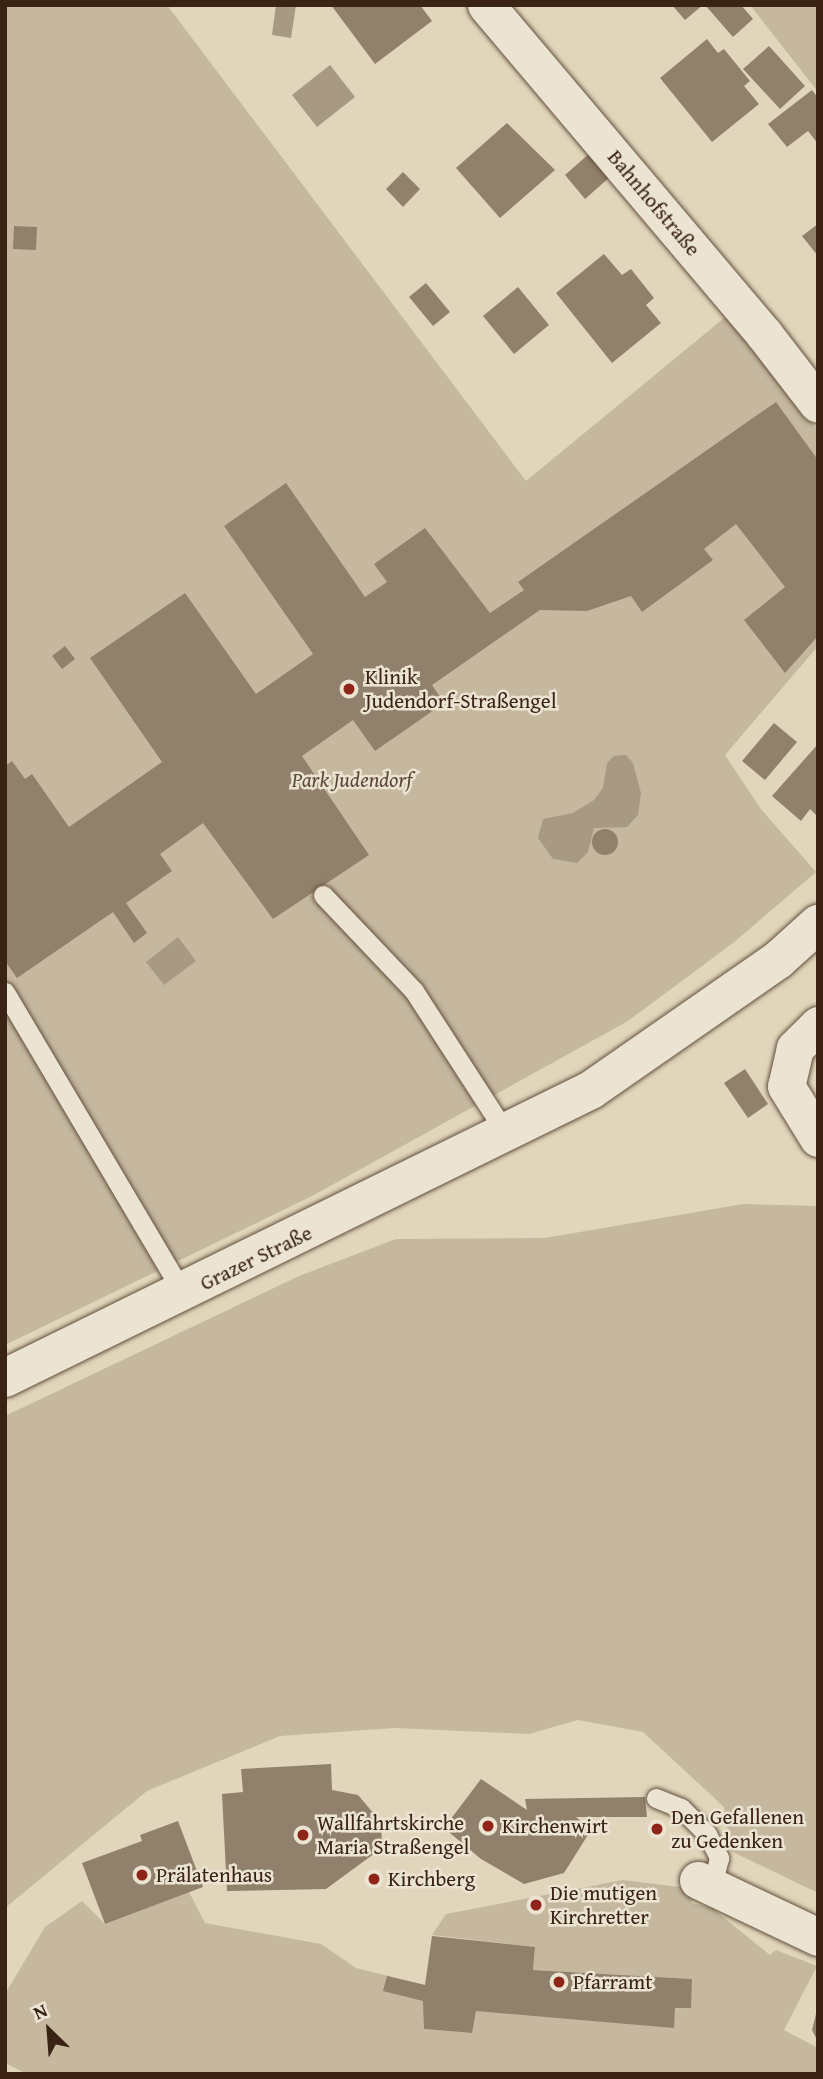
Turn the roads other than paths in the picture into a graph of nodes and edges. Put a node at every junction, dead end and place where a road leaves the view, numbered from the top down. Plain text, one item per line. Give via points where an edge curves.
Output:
1 (486, 5) edge
2 (818, 404) edge
3 (323, 895) dead end
4 (818, 924) edge
5 (5, 992) edge
6 (818, 1025) edge
7 (507, 1135) junction
8 (818, 1138) edge
9 (183, 1293) junction
10 (5, 1378) edge
11 (656, 1798) dead end
12 (705, 1884) joint
13 (818, 1937) edge

1 - 2 street, Bahnhofstraße via 756,324
3 - 7 lane via 414,991
4 - 7 main road, Grazer Straße via 778,960 652,1051
5 - 9 lane
6 - 8 street via 795,1048 786,1086
7 - 9 main road, Grazer Straße
9 - 10 main road, Grazer Straße
11 - 12 lane via 681,1808 707,1834 719,1857
12 - 13 street

